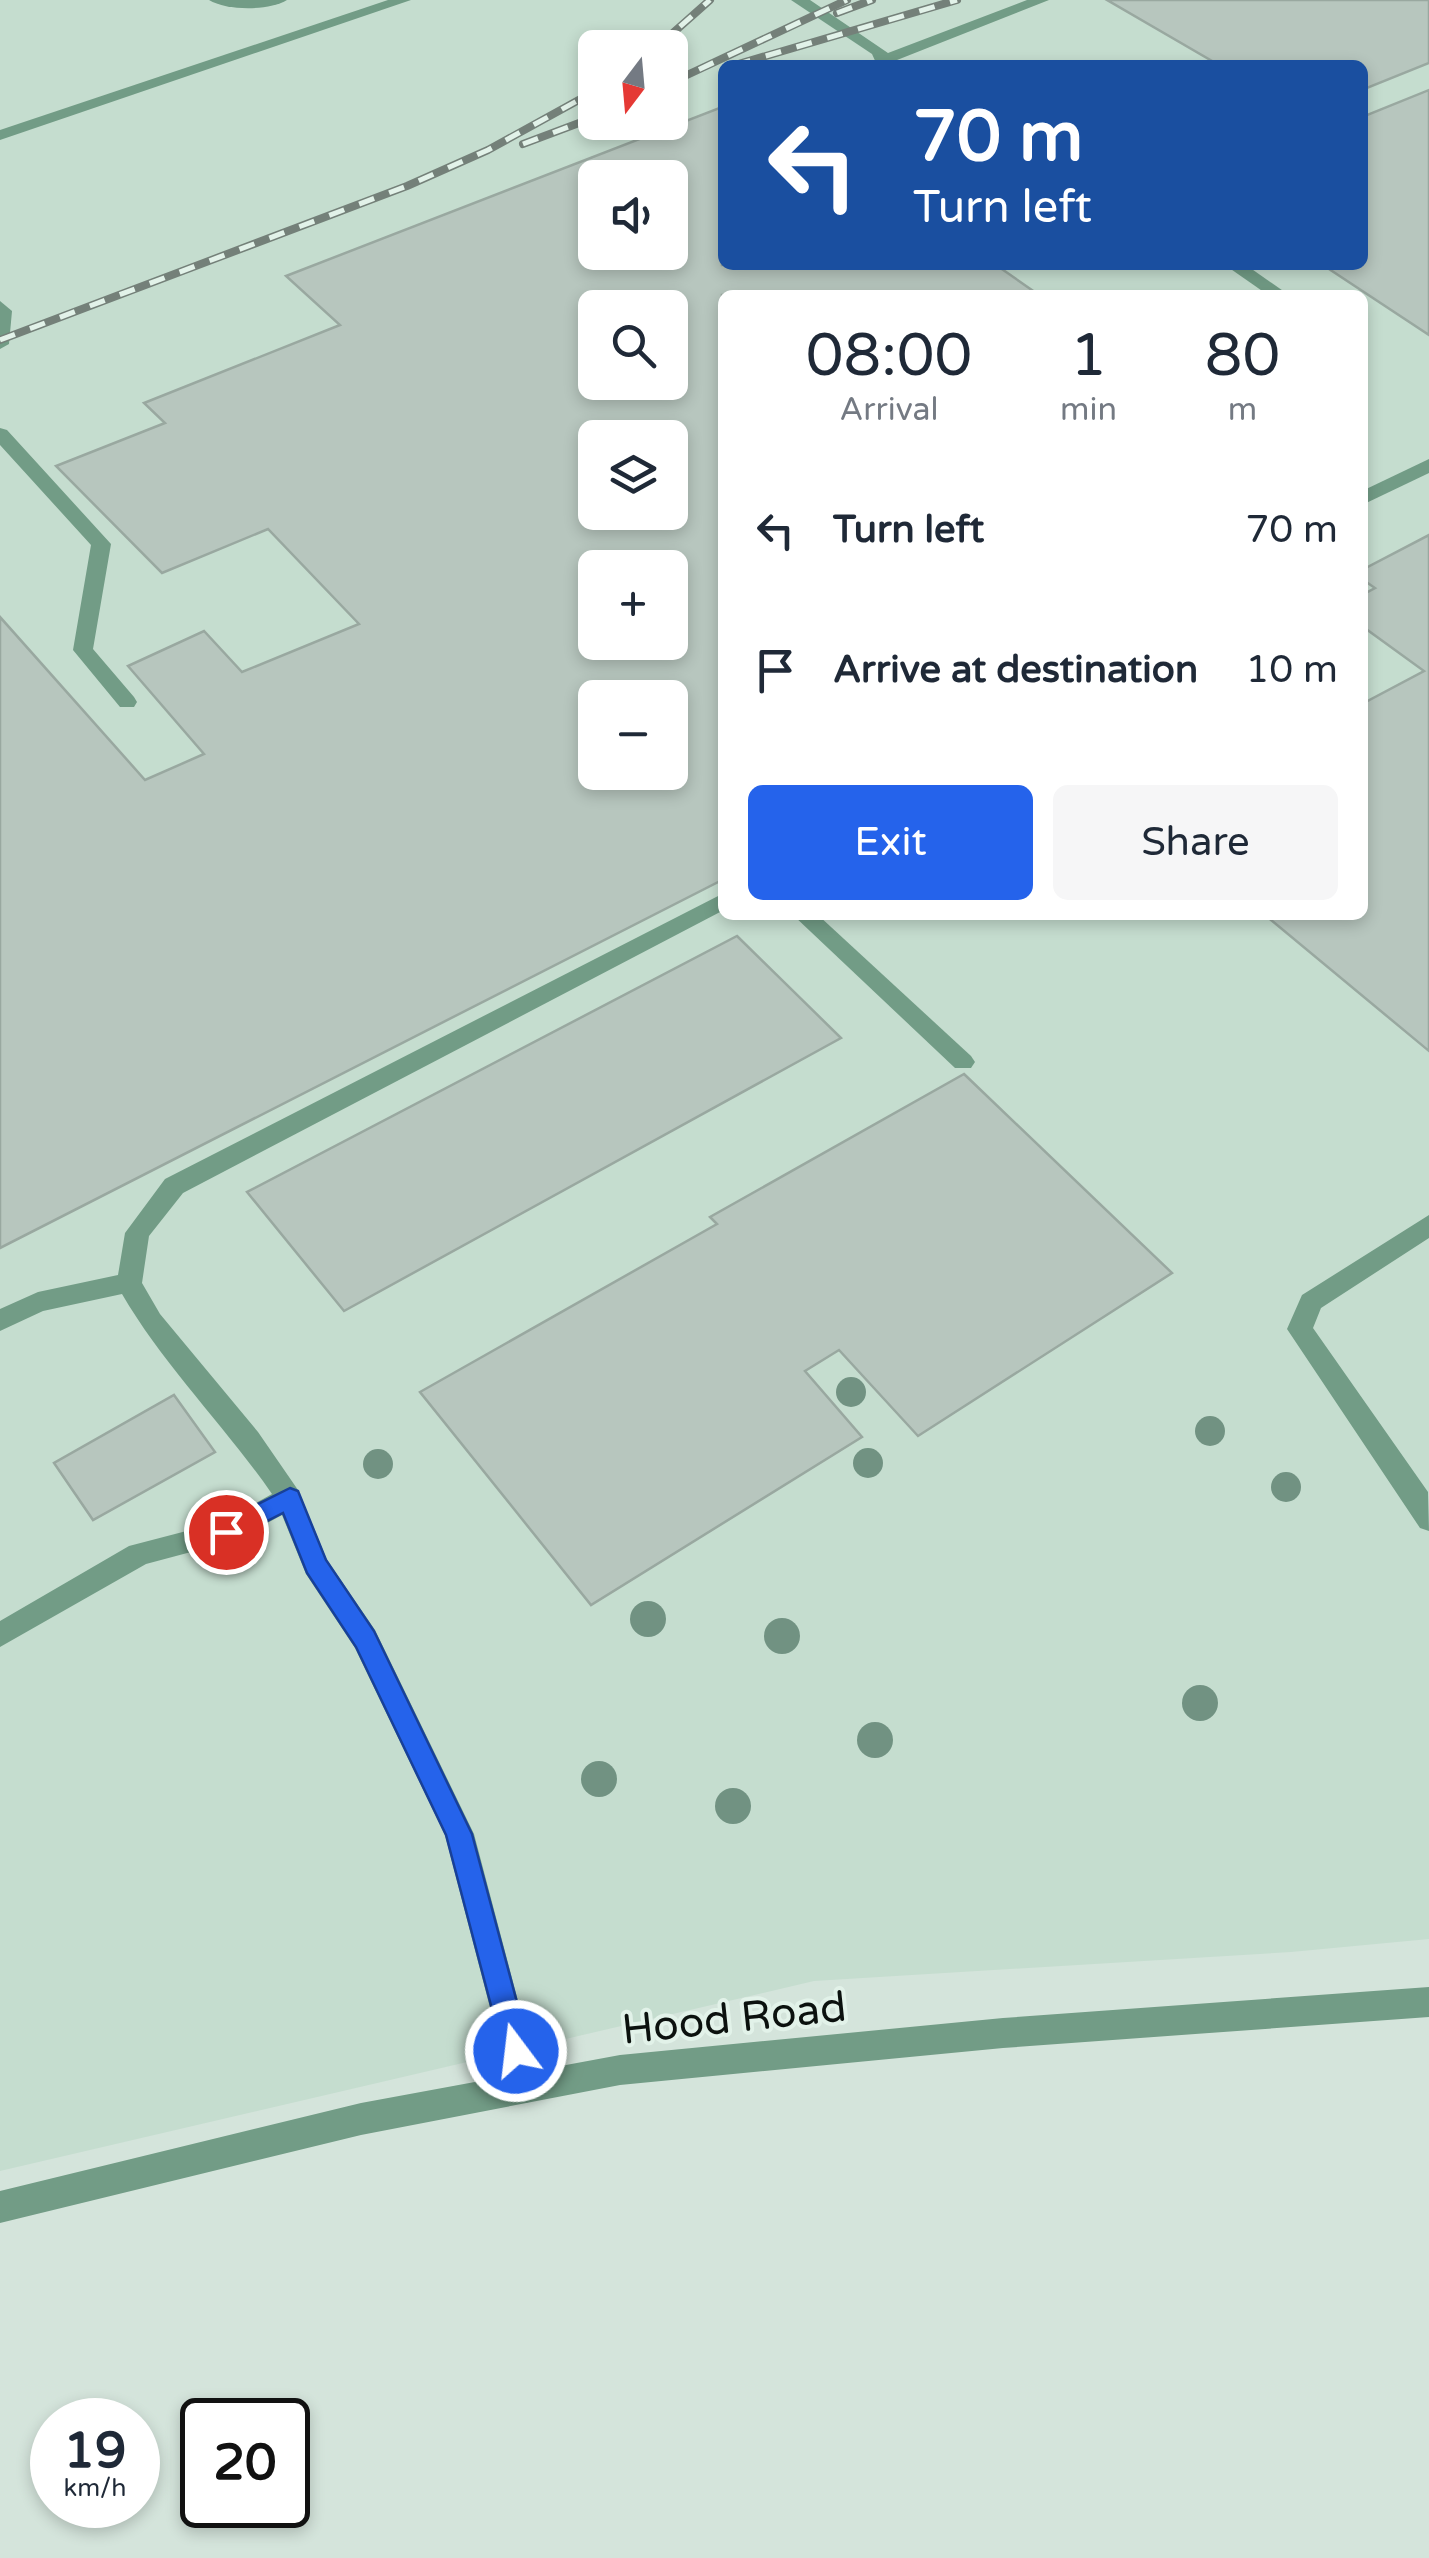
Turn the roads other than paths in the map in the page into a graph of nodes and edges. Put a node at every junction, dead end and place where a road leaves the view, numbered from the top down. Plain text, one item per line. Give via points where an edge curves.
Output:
1 (217, 0) edge
2 (280, 0) edge
3 (402, 0) edge
4 (799, 0) edge
5 (1041, 0) edge
6 (883, 60) edge
7 (889, 60) edge
8 (0, 136) edge
9 (1242, 270) edge
10 (1272, 290) edge
11 (0, 306) edge
12 (0, 344) edge
13 (0, 434) edge
14 (1429, 465) edge
15 (1368, 495) edge
16 (127, 702) dead end
17 (718, 904) edge
18 (809, 920) edge
19 (964, 1062) dead end
20 (1429, 1225) edge
21 (130, 1282) junction
22 (0, 1321) edge
23 (290, 1498) junction
24 (1429, 1520) edge
25 (0, 1635) edge
26 (1429, 2002) edge
27 (526, 2088) junction
28 (0, 2207) edge

1 - 2 street
3 - 8 street
4 - 6 street
5 - 7 street
9 - 10 street
11 - 12 street
13 - 16 street via 101,544 83,650
14 - 15 street
17 - 21 street via 174,1186 137,1233
18 - 19 street
20 - 24 street via 1310,1302 1300,1329
21 - 22 street via 38,1302
21 - 23 street via 151,1321
23 - 25 street via 226,1532 139,1554
23 - 27 street via 316,1566 365,1639 458,1834
26 - 27 street, Hood Road via 965,2037 620,2070
27 - 28 street, Hood Road via 361,2120

